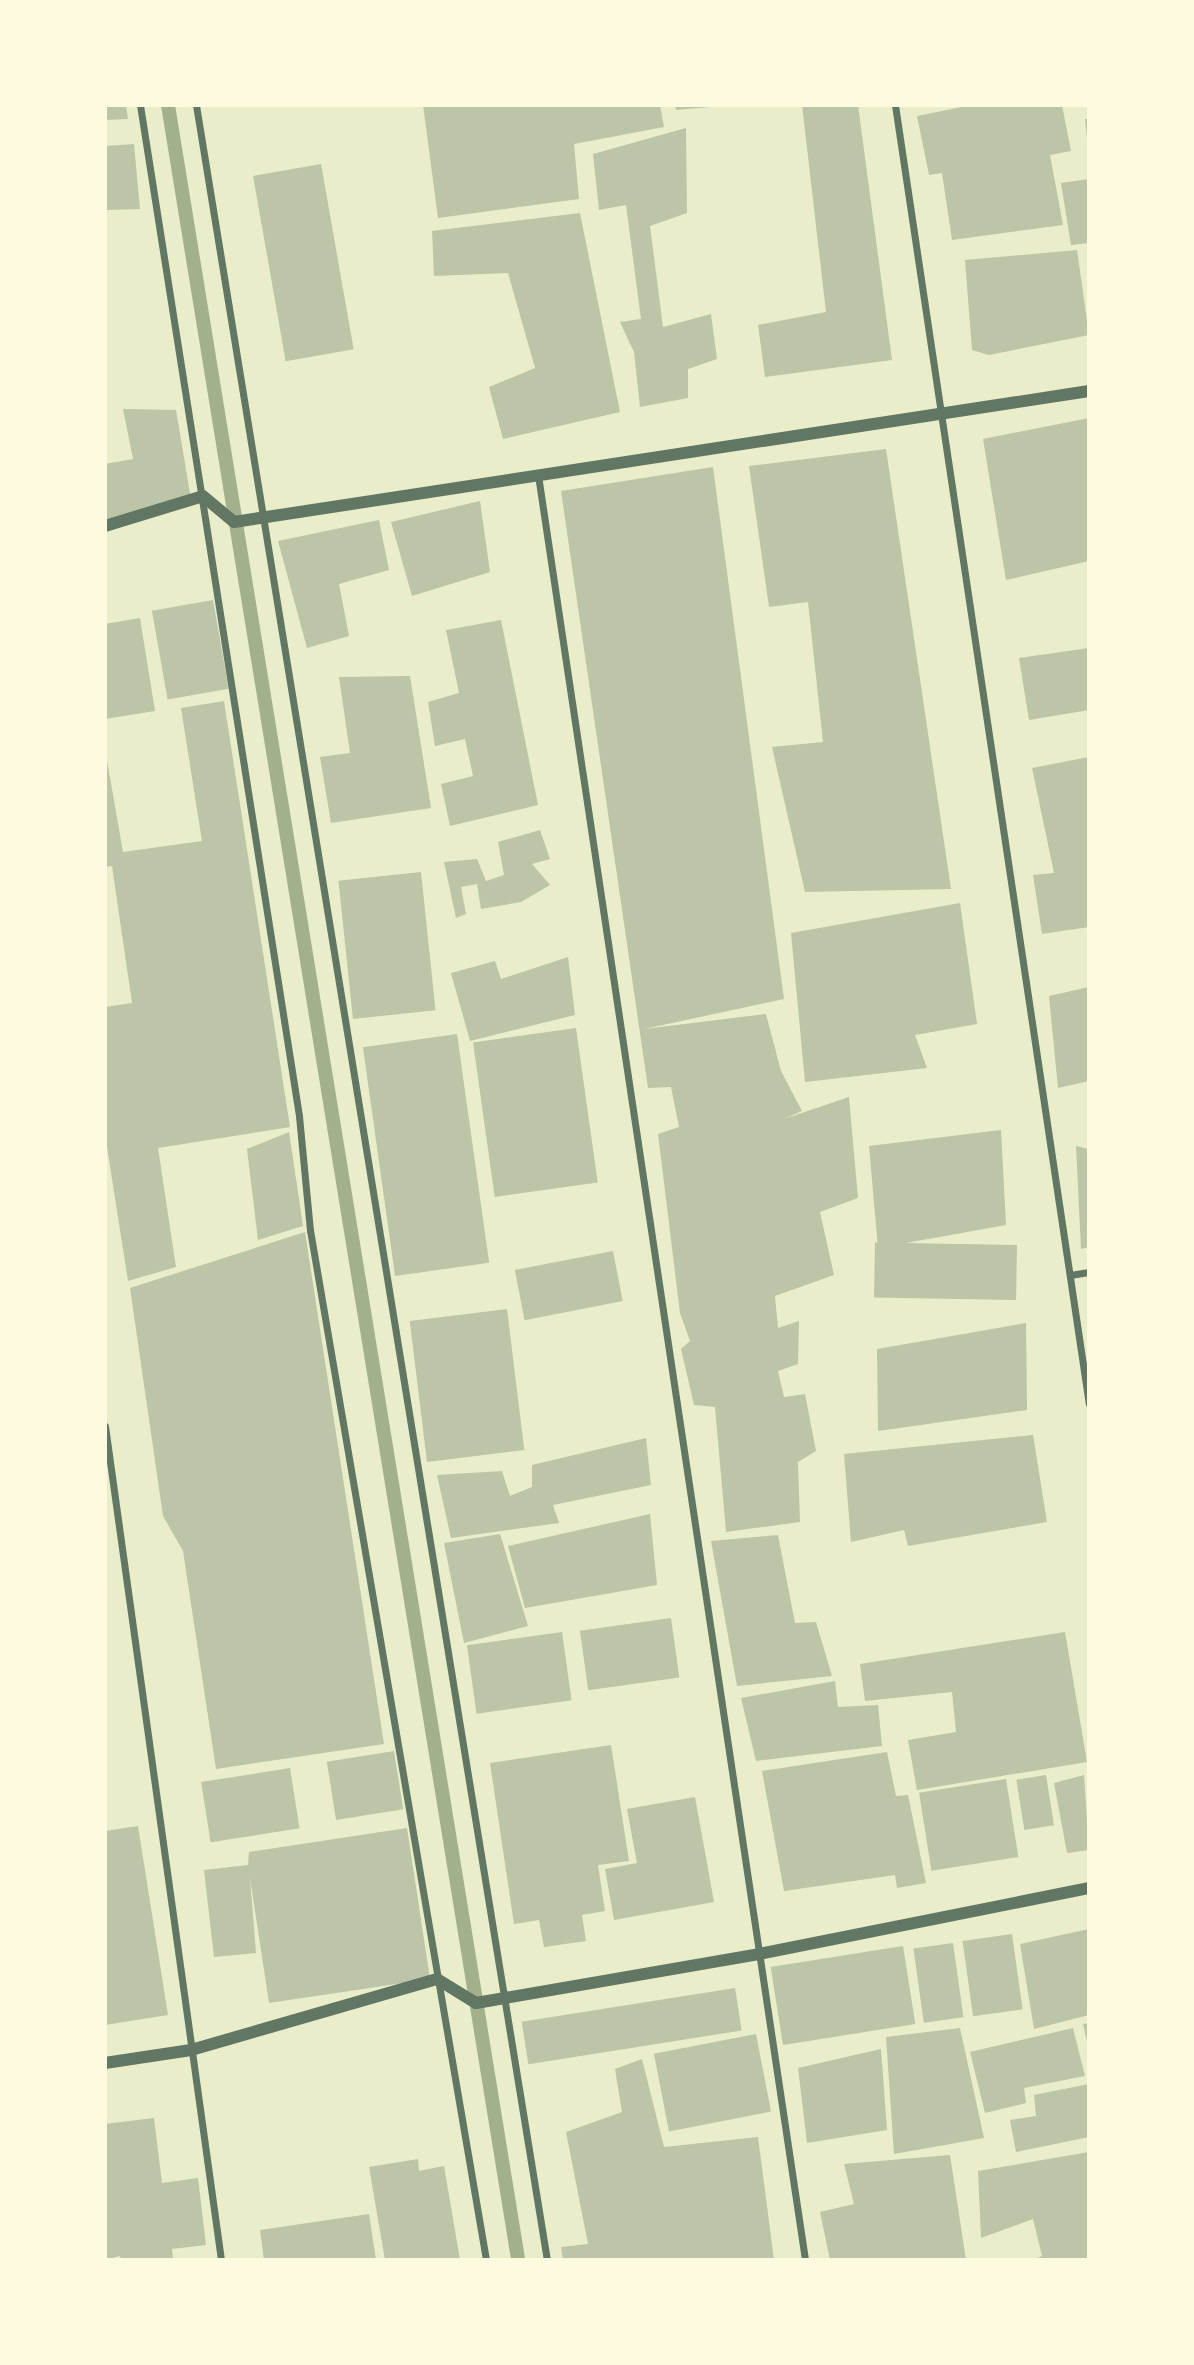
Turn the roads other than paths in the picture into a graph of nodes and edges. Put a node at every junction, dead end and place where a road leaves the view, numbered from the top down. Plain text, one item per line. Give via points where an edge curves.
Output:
1 (140, 105) edge
2 (196, 105) edge
3 (895, 105) edge
4 (1089, 391) edge
5 (943, 414) junction
6 (538, 475) junction
7 (203, 496) junction
8 (265, 518) junction
9 (105, 526) edge
10 (1089, 1272) edge
11 (1070, 1275) junction
12 (1089, 1404) edge
13 (105, 1426) edge
14 (1089, 1888) edge
15 (759, 1954) junction
16 (438, 1979) junction
17 (505, 1998) junction
18 (191, 2050) junction
19 (105, 2063) edge
20 (221, 2260) edge
21 (486, 2260) edge
22 (547, 2260) edge
23 (805, 2260) edge

1 - 7 street
2 - 8 street
3 - 5 street
4 - 5 street
5 - 6 street
5 - 11 street
6 - 8 street
6 - 15 street
7 - 8 street via 234,522
7 - 9 street
7 - 16 street via 299,1116 310,1230
8 - 17 street
10 - 11 street
11 - 12 street
13 - 18 street
14 - 15 street
15 - 17 street
15 - 23 street
16 - 17 street via 476,2003
16 - 18 street
16 - 21 street
17 - 22 street
18 - 19 street
18 - 20 street

